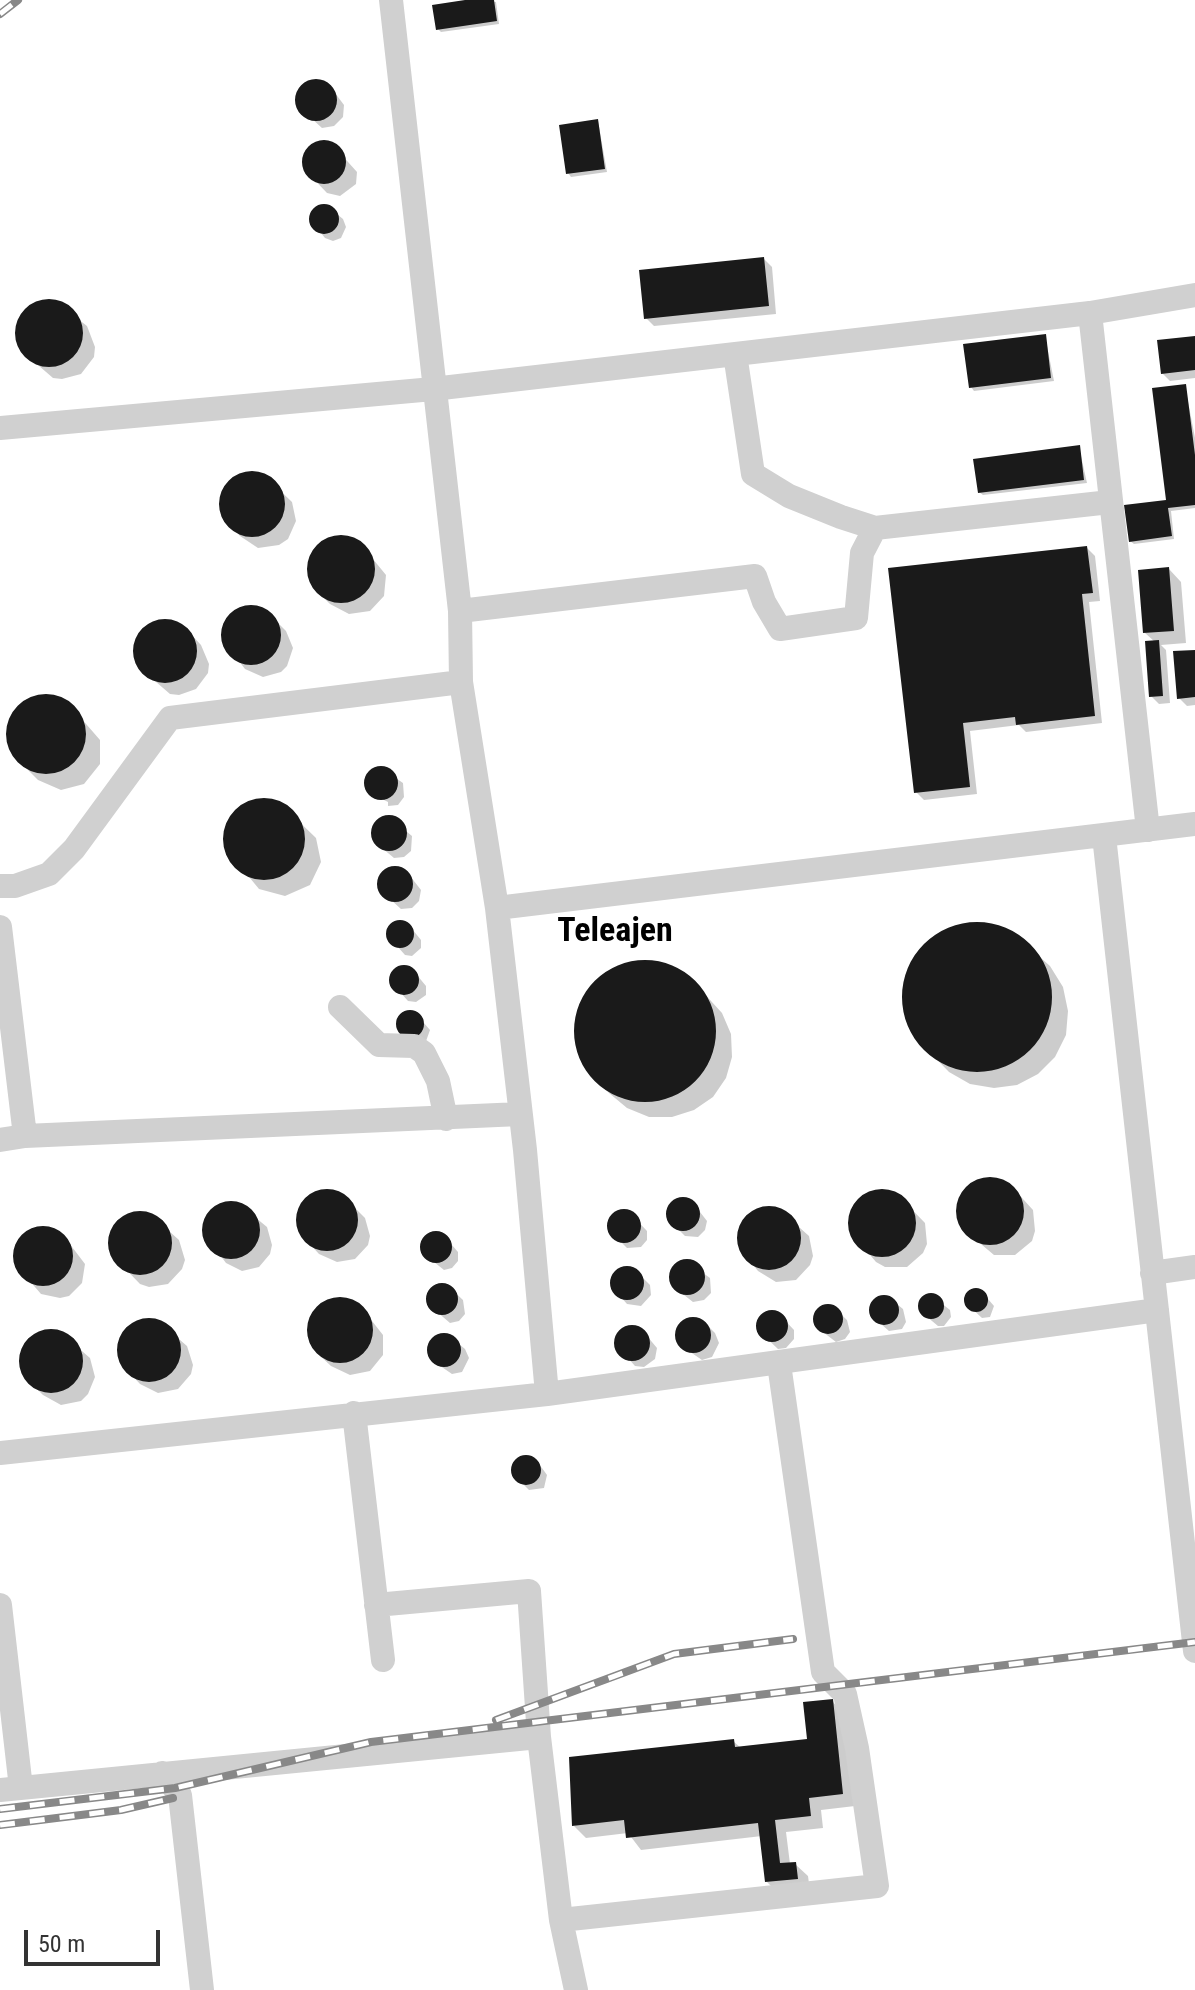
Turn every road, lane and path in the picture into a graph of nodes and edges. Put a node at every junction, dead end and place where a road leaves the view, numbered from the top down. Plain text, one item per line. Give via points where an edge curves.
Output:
1 (391, 0) edge
2 (1195, 295) edge
3 (1090, 313) junction
4 (735, 354) junction
5 (433, 389) junction
6 (0, 428) edge
7 (1110, 502) junction
8 (875, 528) junction
9 (460, 611) junction
10 (461, 682) junction
11 (1195, 824) edge
12 (1148, 830) junction
13 (1104, 836) junction
14 (0, 886) edge
15 (497, 908) junction
16 (0, 927) edge
17 (340, 1007) dead end
18 (520, 1114) junction
19 (446, 1119) junction
20 (25, 1136) junction
21 (0, 1140) edge
22 (1195, 1267) edge
23 (1152, 1273) junction
24 (1157, 1310) junction
25 (779, 1364) junction
26 (547, 1394) junction
27 (354, 1413) junction
28 (0, 1453) edge
29 (1187, 1496) edge
30 (0, 1605) edge
31 (376, 1605) junction
32 (1195, 1651) edge
33 (383, 1660) dead end
34 (539, 1737) junction
35 (162, 1773) junction
36 (11, 1789) edge
37 (561, 1920) junction
38 (202, 1990) edge
39 (576, 1990) edge

1 - 5 lane
2 - 3 lane
3 - 4 lane
3 - 7 lane
4 - 5 lane
4 - 8 lane via 753,474 789,496
5 - 6 lane
5 - 9 lane
7 - 8 lane
7 - 12 lane
8 - 9 lane via 862,553 856,618 780,629 755,576
9 - 10 lane
10 - 14 lane via 170,718 74,849 49,874
10 - 15 lane
11 - 12 lane
12 - 13 lane
13 - 15 lane
13 - 23 lane
15 - 18 lane
16 - 20 lane
17 - 19 lane via 379,1045 414,1046 424,1053 438,1081
18 - 19 lane
18 - 26 lane
19 - 20 lane
20 - 21 lane
22 - 23 lane
23 - 24 lane
24 - 25 lane
24 - 29 lane
25 - 26 lane
25 - 37 lane via 823,1672 845,1694 877,1886
26 - 27 lane
27 - 28 lane
27 - 31 lane
29 - 32 lane
30 - 36 lane
31 - 33 lane
31 - 34 lane via 529,1591
34 - 35 lane
34 - 37 lane
35 - 36 lane
35 - 38 lane via 180,1795
37 - 39 lane

